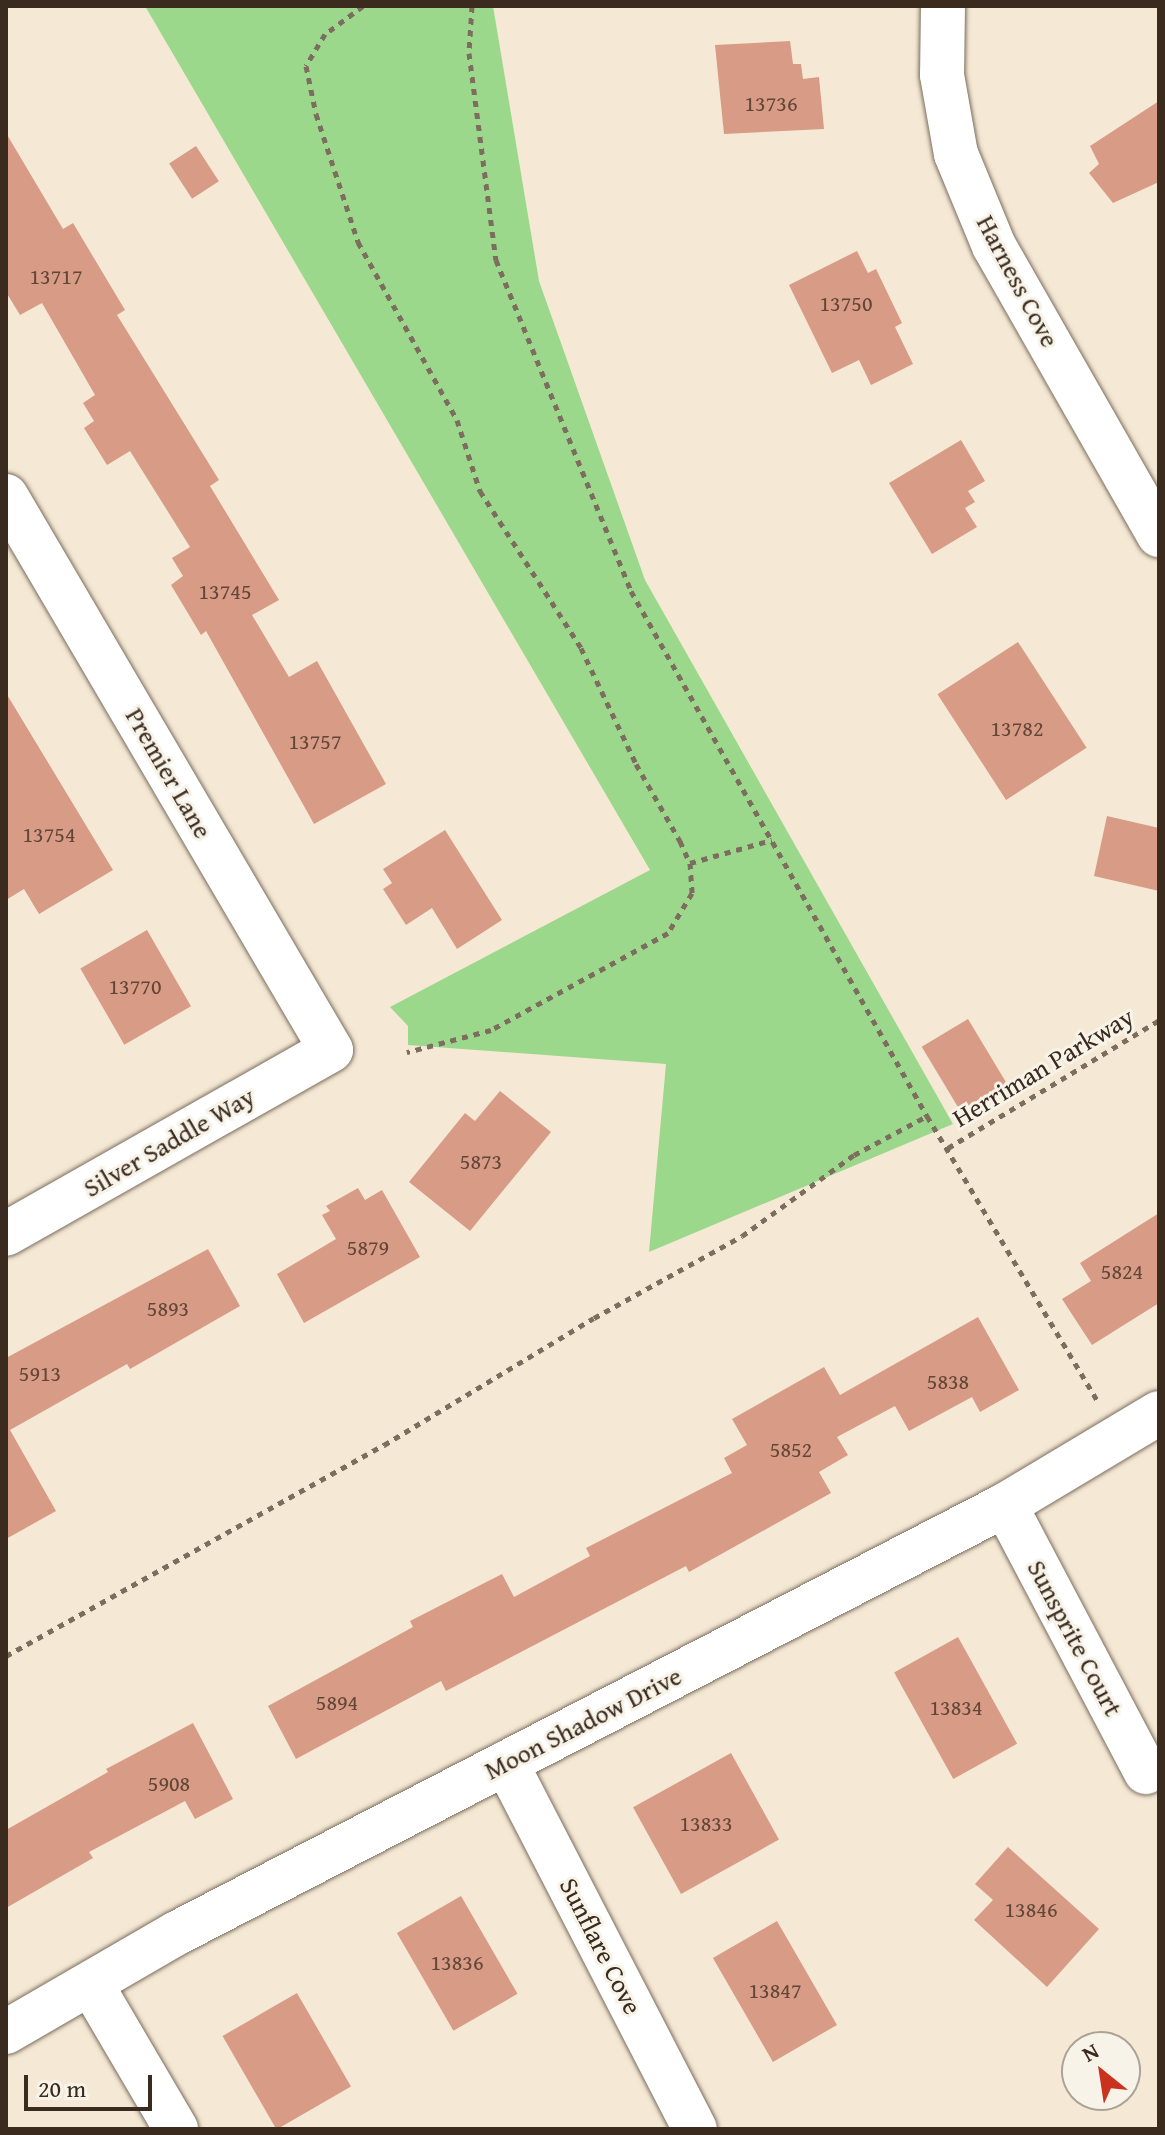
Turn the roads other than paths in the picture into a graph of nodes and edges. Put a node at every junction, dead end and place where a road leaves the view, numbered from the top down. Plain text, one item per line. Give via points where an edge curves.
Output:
1 (943, 6) edge
2 (6, 496) edge
3 (1159, 535) edge
4 (331, 1050) joint
5 (6, 1234) edge
6 (1159, 1413) edge
7 (1005, 1505) junction
8 (506, 1763) junction
9 (1146, 1772) dead end
10 (91, 1984) junction
11 (6, 2032) edge
12 (176, 2129) edge
13 (695, 2129) edge

1 - 3 street, Harness Cove via 942,75 956,154 989,233
2 - 4 street, Premier Lane
4 - 5 street, Silver Saddle Way
6 - 7 street, Moon Shadow Drive
7 - 8 street, Moon Shadow Drive
7 - 9 street, Sunsprite Court
8 - 10 street, Moon Shadow Drive via 177,1933
8 - 13 street, Sunflare Cove
10 - 11 street, Moon Shadow Drive
10 - 12 street

